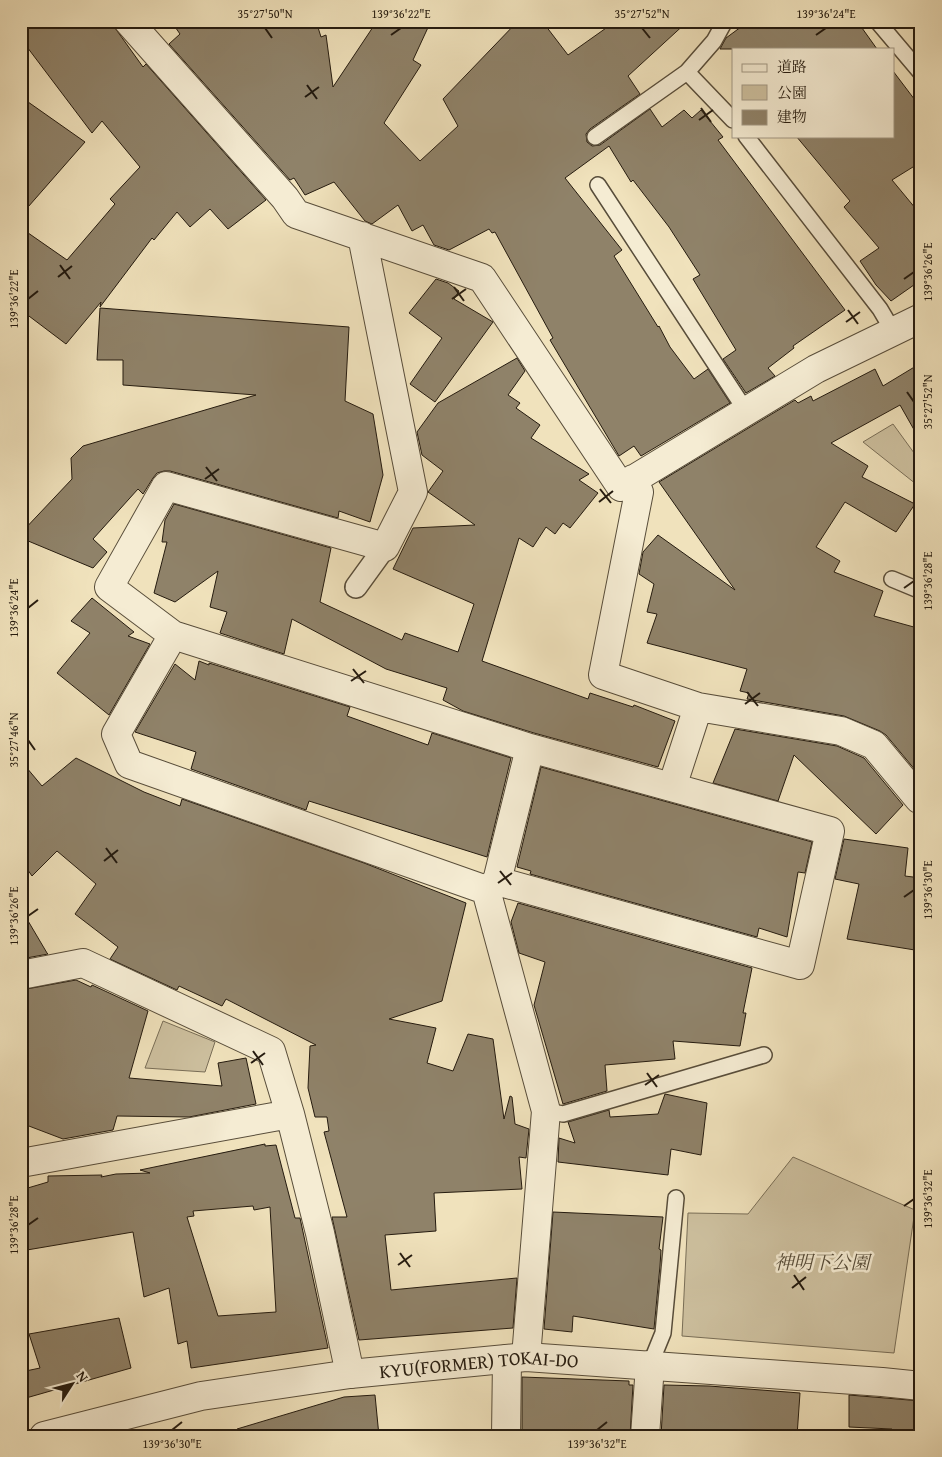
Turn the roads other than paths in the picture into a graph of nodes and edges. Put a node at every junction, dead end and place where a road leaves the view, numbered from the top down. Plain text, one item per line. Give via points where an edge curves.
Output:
1 (128, 21) edge
2 (725, 21) edge
3 (877, 21) edge
4 (687, 72) junction
5 (921, 73) edge
6 (732, 119) edge
7 (594, 137) dead end
8 (748, 138) edge
9 (598, 185) dead end
10 (362, 236) junction
11 (921, 318) edge
12 (893, 332) junction
13 (746, 411) junction
14 (634, 479) junction
15 (385, 547) junction
16 (892, 579) dead end
17 (356, 587) dead end
18 (921, 591) edge
19 (173, 635) junction
20 (698, 707) junction
21 (530, 748) junction
22 (672, 787) junction
23 (920, 801) edge
24 (492, 886) junction
25 (21, 975) edge
26 (764, 1055) dead end
27 (546, 1111) junction
28 (290, 1114) junction
29 (21, 1163) edge
30 (676, 1198) dead end
31 (517, 1358) junction
32 (650, 1365) junction
33 (350, 1374) junction
34 (921, 1386) edge
35 (92, 1430) edge
36 (44, 1436) edge
37 (506, 1436) edge
38 (645, 1436) edge

1 - 10 street via 291,199 296,214
2 - 4 lane via 714,41
3 - 5 lane
4 - 6 lane
4 - 7 lane
8 - 12 lane via 880,310
9 - 13 lane
10 - 14 street via 482,278 621,487
10 - 15 street via 413,492
11 - 12 street
12 - 13 street via 816,369
13 - 14 street
14 - 20 street via 639,492 603,675
15 - 17 street
15 - 19 street via 166,486 109,587
16 - 18 lane
19 - 21 street via 296,671
19 - 24 street via 116,734 129,764
20 - 22 street
20 - 23 street via 841,731 874,745
21 - 22 street
21 - 24 street
22 - 24 street via 830,831 800,965
24 - 27 street
25 - 28 street via 83,962 271,1051
26 - 27 lane via 563,1114
27 - 31 street
28 - 29 street
28 - 33 street
30 - 32 lane via 663,1333
31 - 32 street, KYU(FORMER) TOKAI-DO
31 - 33 street, KYU(FORMER) TOKAI-DO
31 - 37 street
32 - 34 street, KYU(FORMER) TOKAI-DO
32 - 38 street
33 - 35 street, KYU(FORMER) TOKAI-DO via 201,1396
35 - 36 street, KYU(FORMER) TOKAI-DO

